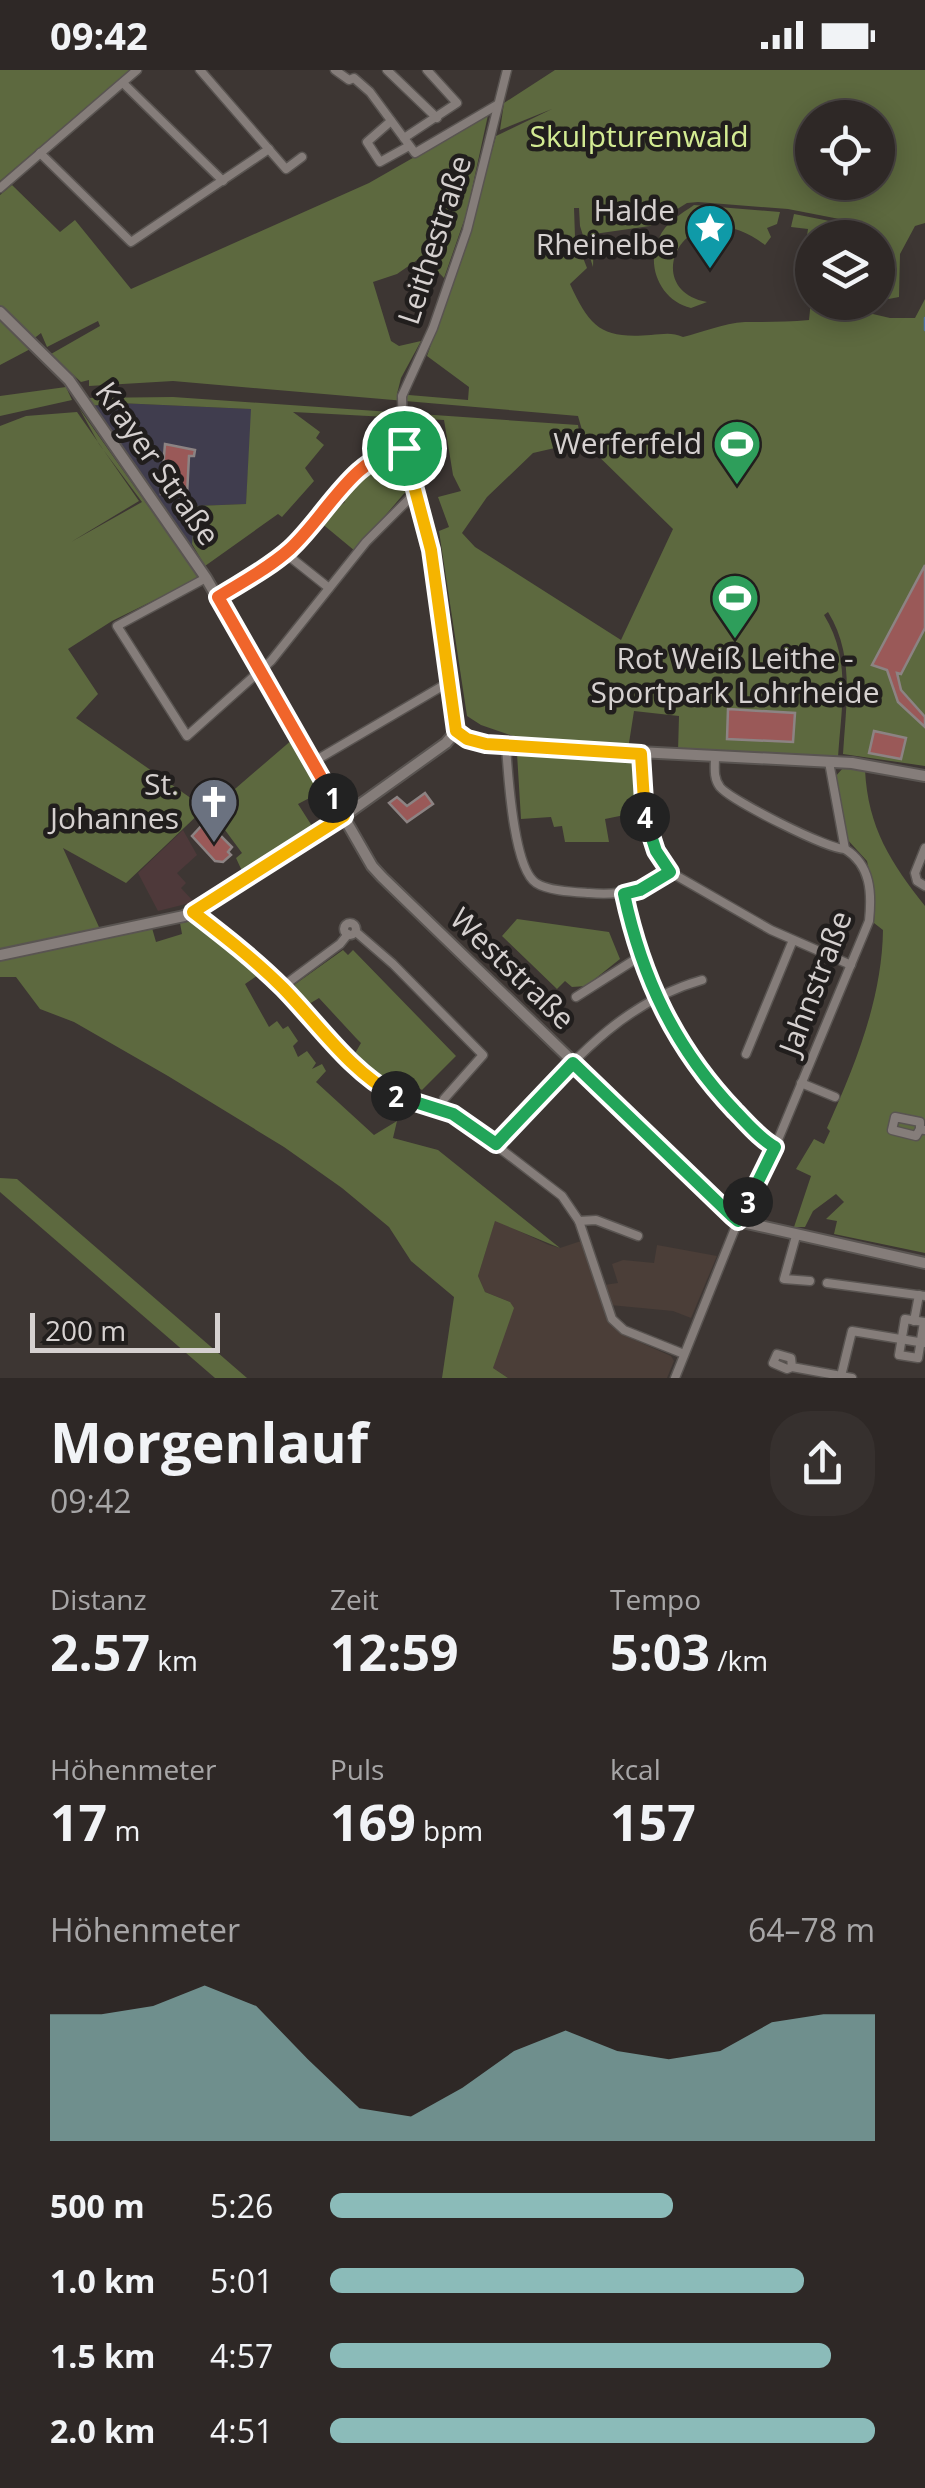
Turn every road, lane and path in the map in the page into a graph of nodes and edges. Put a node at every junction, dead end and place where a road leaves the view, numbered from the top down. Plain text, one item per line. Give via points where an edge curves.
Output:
1 (137, 70) edge
2 (200, 70) edge
3 (335, 70) edge
4 (362, 70) edge
5 (387, 70) edge
6 (428, 70) edge
7 (507, 70) edge
8 (354, 78) junction
9 (123, 83) junction
10 (498, 104) junction
11 (437, 118) junction
12 (391, 121) junction
13 (406, 142) junction
14 (269, 150) junction
15 (40, 154) junction
16 (302, 157) dead end
17 (224, 180) junction
18 (0, 188) edge
19 (0, 312) edge
20 (404, 448) junction
21 (416, 492) junction
22 (285, 553) junction
23 (206, 578) junction
24 (329, 588) junction
25 (218, 597) junction
26 (259, 668) junction
27 (451, 681) junction
28 (454, 735) junction
29 (506, 746) junction
30 (641, 754) junction
31 (715, 757) junction
32 (313, 762) junction
33 (829, 762) junction
34 (925, 776) edge
35 (344, 816) junction
36 (925, 848) edge
37 (845, 849) junction
38 (670, 872) junction
39 (925, 886) edge
40 (624, 894) junction
41 (193, 912) junction
42 (793, 940) junction
43 (0, 955) edge
44 (639, 957) junction
45 (852, 964) junction
46 (702, 980) dead end
47 (282, 987) junction
48 (576, 996) dead end
49 (654, 996) junction
50 (746, 1054) dead end
51 (573, 1063) junction
52 (801, 1083) junction
53 (834, 1097) dead end
54 (440, 1109) junction
55 (496, 1144) junction
56 (775, 1147) junction
57 (579, 1221) junction
58 (738, 1221) junction
59 (638, 1236) dead end
60 (796, 1236) junction
61 (925, 1264) edge
62 (810, 1281) dead end
63 (827, 1282) dead end
64 (922, 1296) edge
65 (914, 1320) junction
66 (901, 1339) junction
67 (923, 1343) edge
68 (684, 1354) junction
69 (792, 1367) dead end
70 (841, 1376) edge
71 (675, 1378) edge
72 (852, 1378) edge

1 - 9 street
2 - 14 street
3 - 8 street
4 - 8 street
5 - 11 street
6 - 11 street via 457,101
7 - 10 street, Leithestraße
8 - 12 street
9 - 15 street
9 - 17 street
10 - 13 street via 415,153
10 - 20 street, Leithestraße via 462,244 404,388
11 - 13 street
12 - 13 street
12 - 13 street via 367,142 380,162
14 - 16 street via 286,170
14 - 17 street
15 - 17 street via 132,242
15 - 18 street
19 - 23 street, Krayer Straße via 69,380
20 - 21 street, Leithestraße
20 - 22 street via 365,464
21 - 24 street
21 - 27 street, Leithestraße
22 - 24 street
22 - 25 street
23 - 25 street, Krayer Straße
23 - 26 street via 116,626 187,736
24 - 26 street
25 - 26 street, Krayer Straße
26 - 32 street, Krayer Straße
27 - 28 street, Leithestraße
27 - 32 street
28 - 29 street
28 - 35 street
29 - 30 street
29 - 40 street via 518,840 532,880 576,892
30 - 31 street
30 - 38 street via 643,809
31 - 33 street
31 - 37 street via 721,788 811,838
32 - 35 street, Krayer Straße
33 - 34 street
33 - 37 street, Jahnstraße
35 - 41 street
35 - 51 street, Weststraße via 372,866
36 - 39 street via 916,873
37 - 45 street, Jahnstraße via 862,864 870,900
38 - 40 street
38 - 42 street
40 - 44 street
41 - 43 street
41 - 47 street
42 - 45 street
42 - 50 street
44 - 48 street
44 - 49 street
45 - 52 street, Jahnstraße
46 - 49 street
47 - 54 street via 367,1077 394,1095
47 - 54 street via 352,933 483,1055
49 - 51 street
49 - 56 street via 704,1078
51 - 55 street
51 - 58 street, Weststraße
52 - 53 street, Jahnstraße
52 - 56 street, Jahnstraße
54 - 55 street
55 - 57 street via 562,1196
56 - 58 street, Jahnstraße
57 - 59 street via 596,1220
57 - 68 street via 612,1319
58 - 60 street, Weststraße
58 - 68 street, Jahnstraße
60 - 61 street, Weststraße
60 - 62 street via 784,1279
63 - 64 street
64 - 65 street
65 - 66 street via 905,1319
65 - 67 street via 924,1322
66 - 67 street
66 - 67 street via 898,1355 918,1358
66 - 70 street via 852,1331
68 - 71 street, Jahnstraße
69 - 70 street
70 - 72 street

